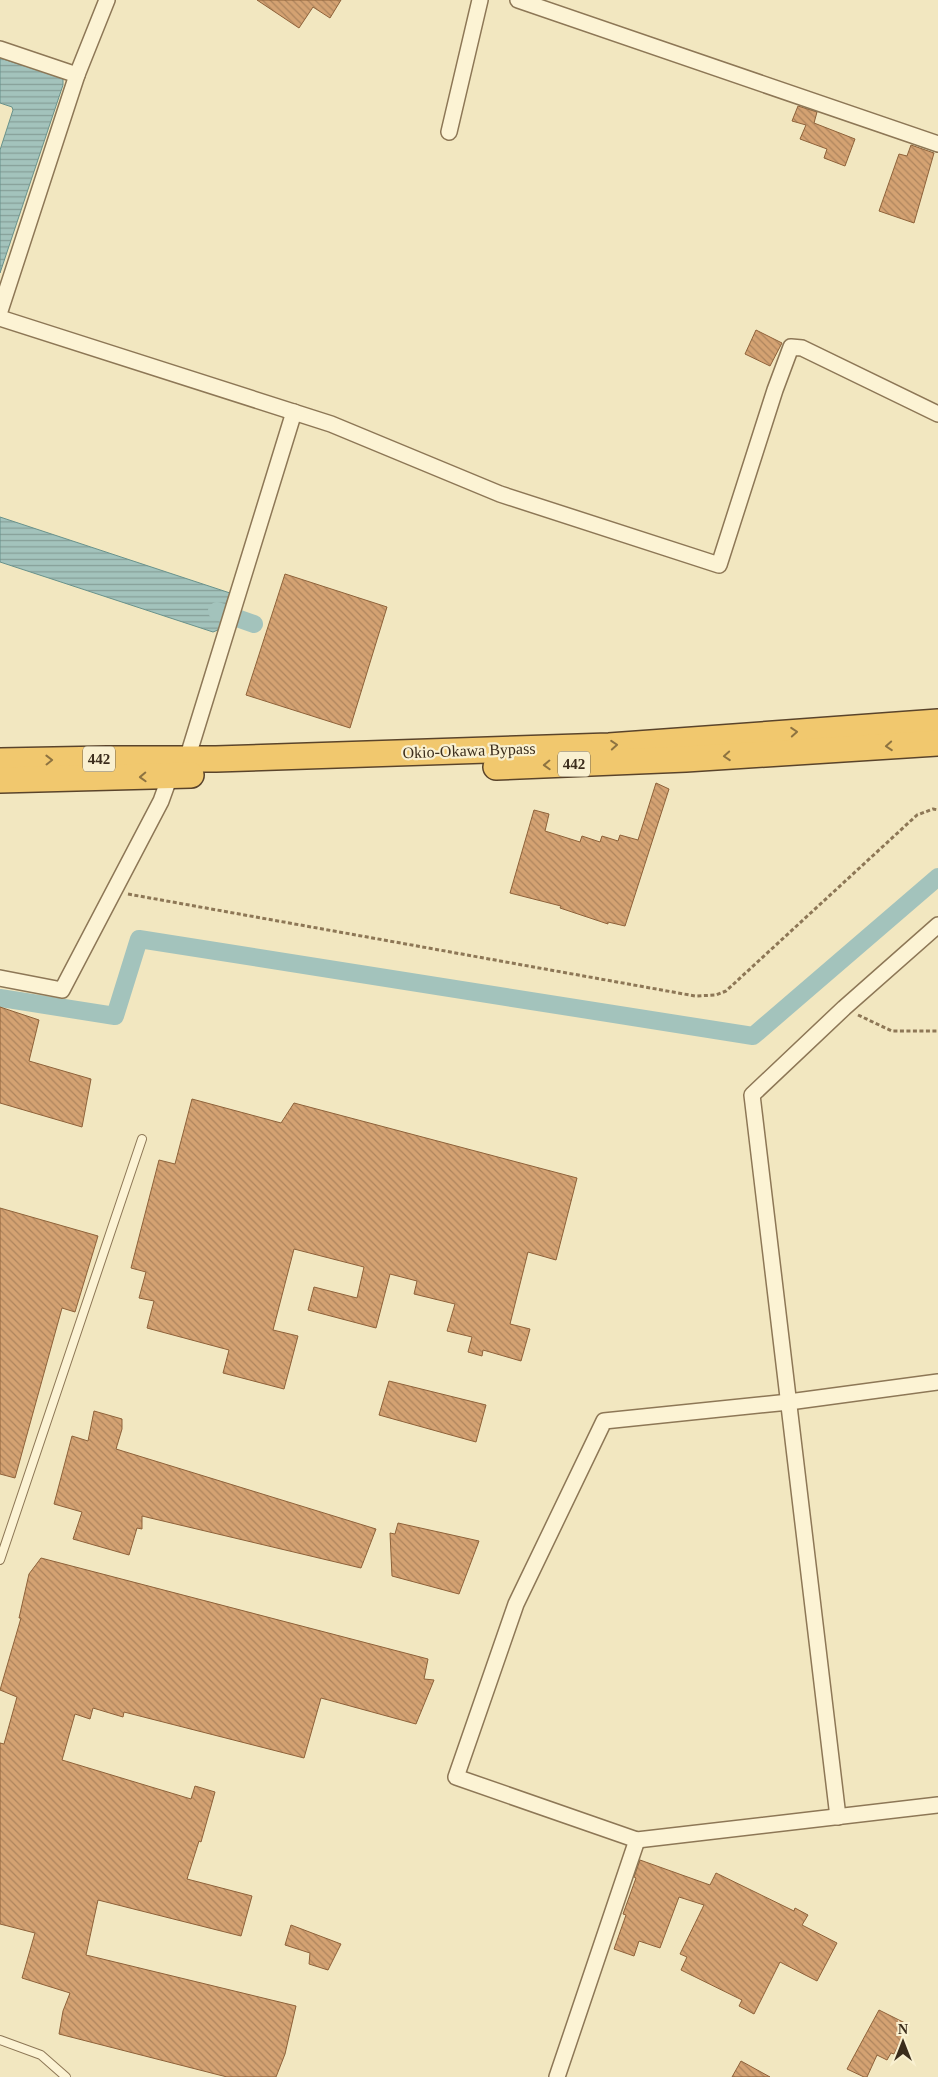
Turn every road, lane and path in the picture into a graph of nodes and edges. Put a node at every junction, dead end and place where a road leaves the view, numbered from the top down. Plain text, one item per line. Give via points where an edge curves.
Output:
1 (107, 0) edge
2 (480, 0) edge
3 (518, 0) edge
4 (0, 49) edge
5 (77, 75) junction
6 (449, 132) dead end
7 (938, 144) edge
8 (0, 311) edge
9 (0, 318) edge
10 (294, 412) junction
11 (938, 414) edge
12 (938, 722) edge
13 (938, 743) edge
14 (0, 761) edge
15 (195, 767) junction
16 (0, 780) edge
17 (938, 810) edge
18 (114, 891) junction
19 (938, 925) edge
20 (0, 978) edge
21 (844, 1008) junction
22 (938, 1031) edge
23 (142, 1139) dead end
24 (938, 1382) edge
25 (789, 1402) junction
26 (0, 1560) edge
27 (930, 1806) edge
28 (838, 1817) junction
29 (637, 1840) junction
30 (0, 2040) edge
31 (66, 2077) edge
32 (557, 2077) edge

1 - 5 street
2 - 6 street
3 - 7 street
4 - 5 street
5 - 8 street
9 - 10 street
10 - 11 street via 331,424 500,494 719,565 791,346 802,348
10 - 15 street
15 -> 12 highway, Okio-Okawa Bypass / 442 via 609,746
13 -> 15 highway, Okio-Okawa Bypass / 442 via 549,765
14 -> 15 highway, Okio-Okawa Bypass / 442
15 -> 16 highway, Okio-Okawa Bypass / 442
15 - 18 street via 161,801
17 - 18 path via 917,815 726,992 716,995 695,996
18 - 20 street via 62,990
19 - 21 street
21 - 22 path via 892,1031
21 - 25 street via 752,1095
23 - 26 lane
24 - 25 street
25 - 28 street
25 - 29 street via 604,1421 513,1613 456,1777
27 - 28 street
28 - 29 street
29 - 32 street
30 - 31 lane via 41,2055

